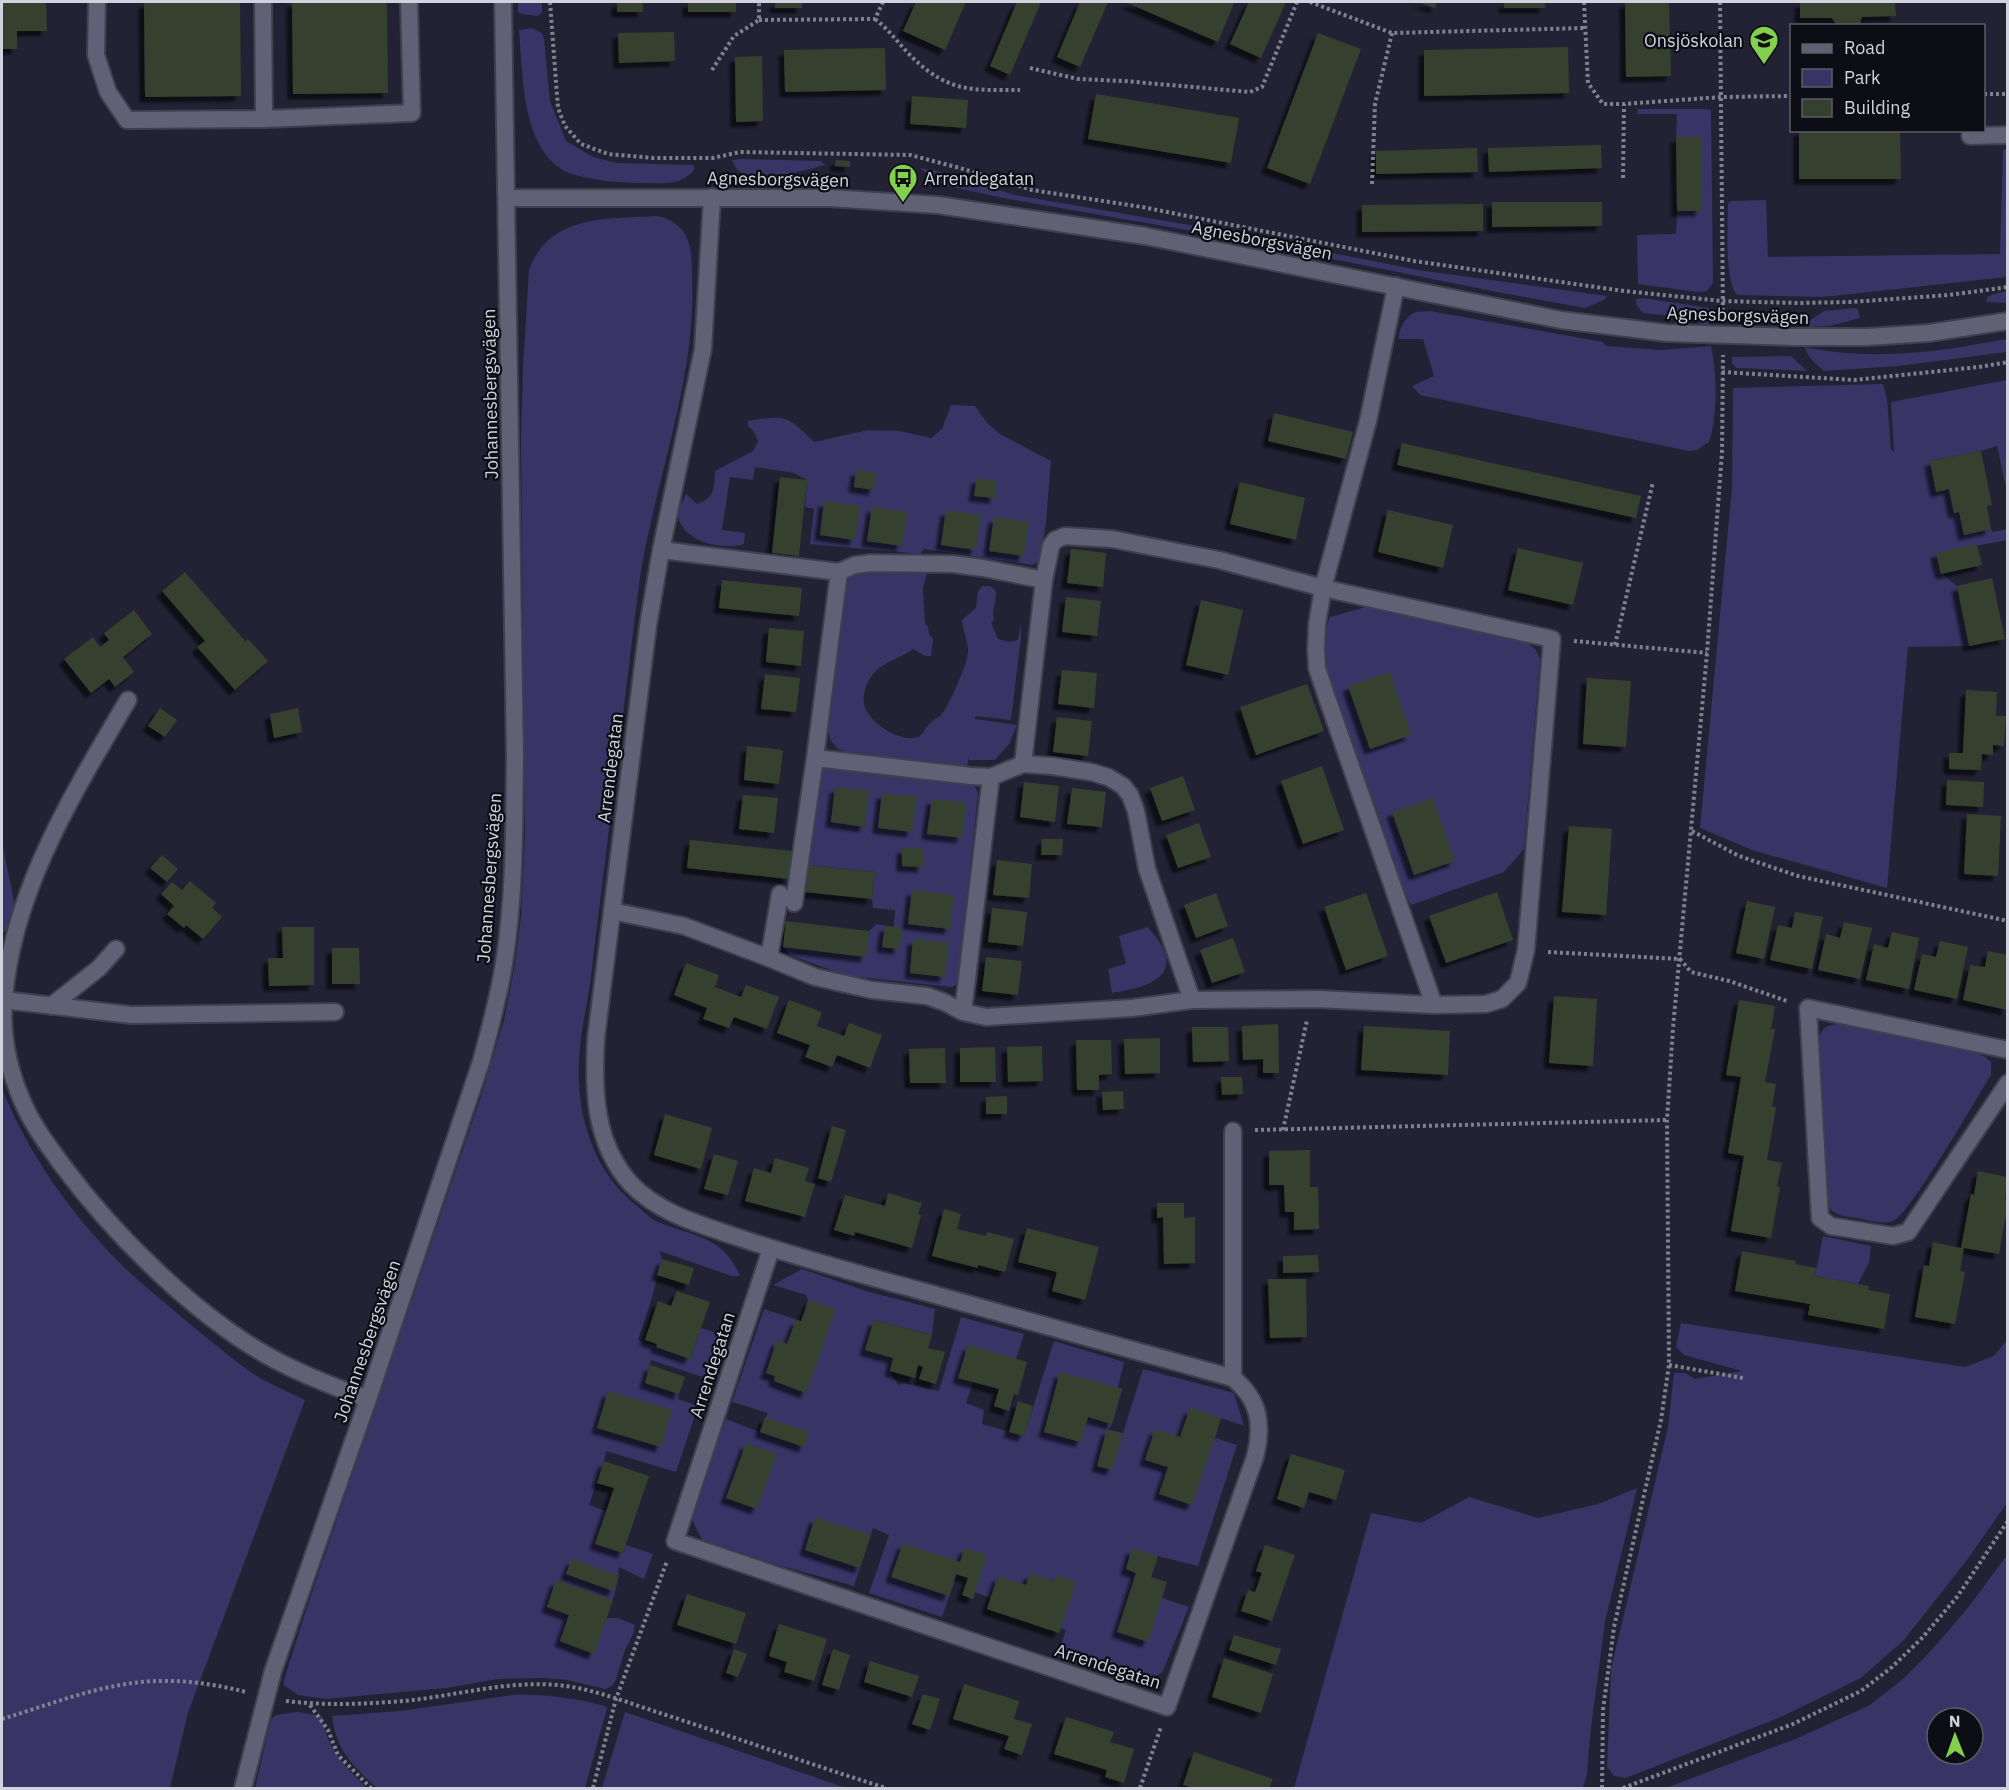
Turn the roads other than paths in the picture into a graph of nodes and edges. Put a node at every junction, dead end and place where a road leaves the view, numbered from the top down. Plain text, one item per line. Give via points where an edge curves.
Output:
1 (97, 2) edge
2 (263, 2) edge
3 (409, 2) edge
4 (503, 2) edge
5 (264, 119) junction
6 (2007, 135) edge
7 (1970, 136) dead end
8 (712, 197) junction
9 (507, 198) junction
10 (1396, 286) junction
11 (2007, 321) edge
12 (661, 550) junction
13 (839, 572) junction
14 (1044, 580) junction
15 (1323, 588) junction
16 (128, 700) dead end
17 (815, 758) junction
18 (1023, 764) junction
19 (991, 777) junction
20 (612, 911) junction
21 (116, 949) dead end
22 (770, 958) junction
23 (4, 1000) junction
24 (1192, 1000) junction
25 (1434, 1005) junction
26 (51, 1006) junction
27 (335, 1012) dead end
28 (963, 1012) junction
29 (2007, 1050) edge
30 (2007, 1083) edge
31 (1233, 1131) road end
32 (771, 1249) junction
33 (1233, 1378) junction
34 (368, 1400) junction
35 (243, 1788) edge

1 - 5 street via 96,55 108,92 127,120
2 - 5 street
3 - 5 street via 412,113
4 - 9 street, Johannesbergsvägen
6 - 7 street
8 - 9 street, Agnesborgsvägen
8 - 10 street, Agnesborgsvägen via 829,198 938,205 1145,237
8 - 12 street, Arrendegatan via 703,350
9 - 34 street, Johannesbergsvägen via 515,757 513,866 504,963 481,1062
10 - 11 street, Agnesborgsvägen via 1503,310 1667,333 1867,337 1929,333
10 - 15 street via 1368,421
12 - 13 street
12 - 20 street, Arrendegatan
13 - 14 street via 855,565 953,564
13 - 17 street
14 - 15 street via 1051,546 1065,536 1161,548
14 - 18 street
15 - 25 street via 1317,624 1317,668
15 - 25 street via 1552,639 1526,950 1518,983 1502,999 1486,1004
16 - 23 street via 79,785 27,897
17 - 19 street
17 - 22 street via 787,899
18 - 19 street
18 - 24 street via 1091,772 1124,786 1141,830 1147,869
19 - 28 street
20 - 22 street via 684,926
20 - 32 street, Arrendegatan via 594,1082 604,1140 616,1164 654,1204 682,1218
21 - 26 street via 99,968
22 - 28 street via 815,977 872,990 927,996
23 - 26 street
23 - 34 street via 6,1049 25,1107 58,1160 112,1225 153,1267 233,1333 310,1378
24 - 25 street via 1311,999
24 - 28 street via 1121,1009 986,1017
26 - 27 street via 131,1015
29 - 30 street via 1808,1008 1820,1218 1831,1226 1893,1236 1908,1232
31 - 33 street
32 - 33 street, Arrendegatan
32 - 33 street, Arrendegatan via 675,1541 1167,1707 1260,1437 1253,1401
34 - 35 street, Johannesbergsvägen via 276,1660

